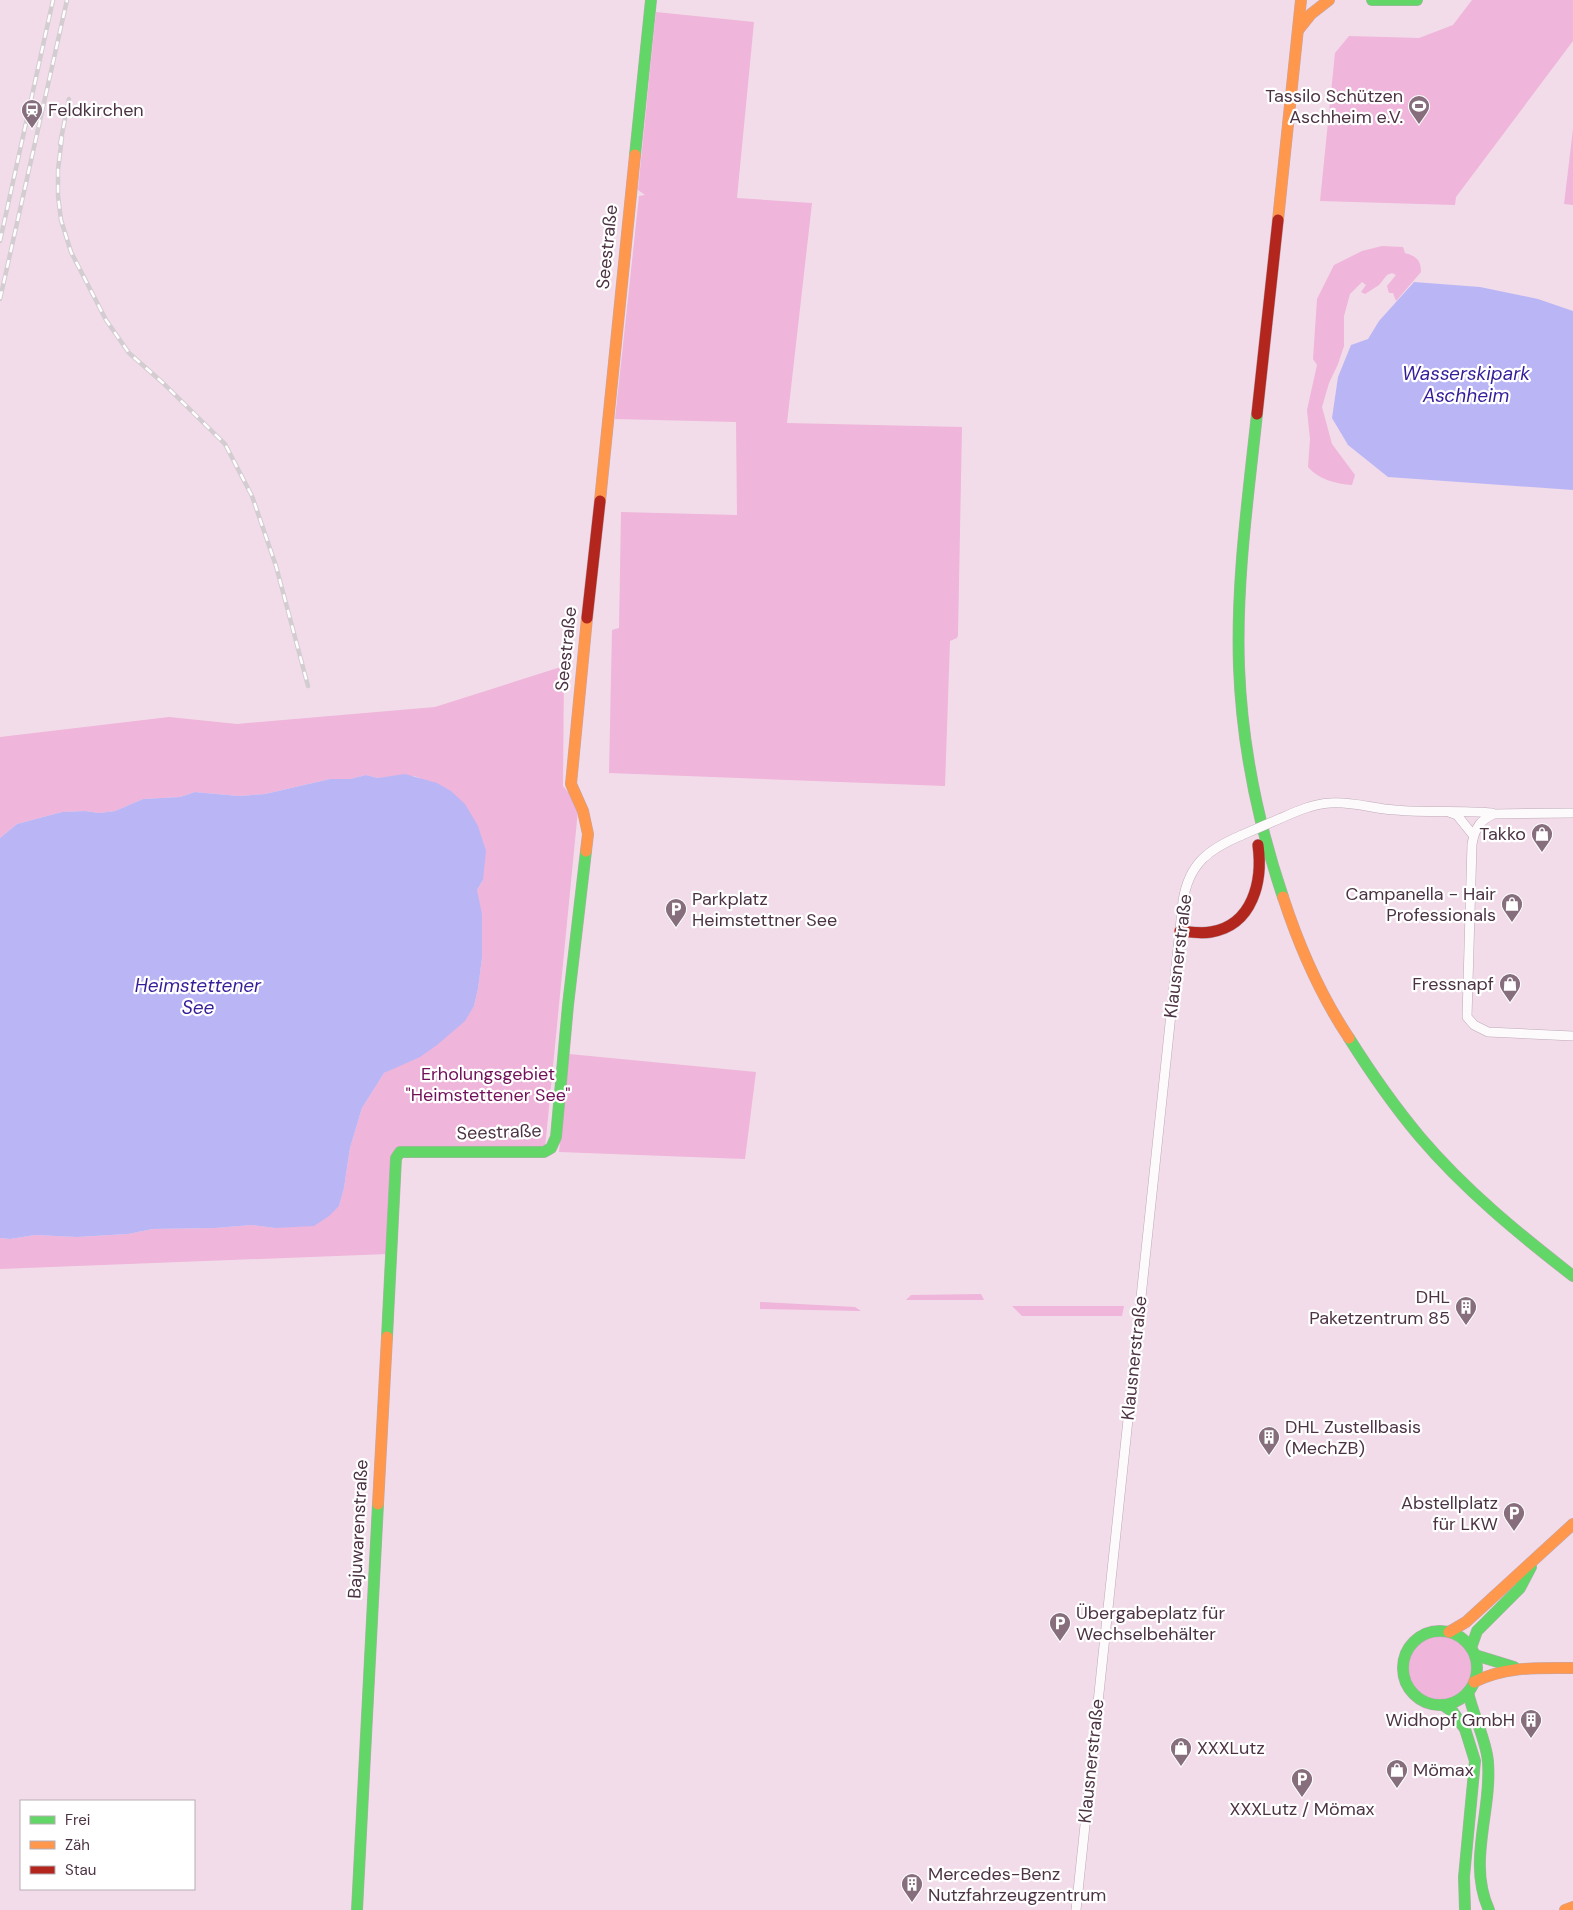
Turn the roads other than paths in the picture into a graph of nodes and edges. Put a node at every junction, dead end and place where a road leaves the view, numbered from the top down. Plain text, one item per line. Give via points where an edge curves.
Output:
1 (651, 0) edge
2 (1301, 0) edge
3 (1330, 0) edge
4 (1372, 0) edge
5 (1417, 0) edge
6 (1298, 29) junction
7 (1252, 784) junction
8 (1449, 812) junction
9 (1573, 813) edge
10 (1494, 814) junction
11 (1474, 835) junction
12 (1180, 931) junction
13 (1573, 1036) edge
14 (400, 1152) joint
15 (1572, 1274) edge
16 (1573, 1524) edge
17 (1533, 1562) junction
18 (1449, 1632) junction
19 (1473, 1651) junction
20 (1517, 1668) junction
21 (1573, 1668) edge
22 (1471, 1687) junction
23 (1444, 1705) junction
24 (1572, 1908) edge
25 (356, 1910) edge
26 (1076, 1910) edge
27 (1464, 1910) edge
28 (1489, 1910) edge
29 (1565, 1910) edge

1 - 14 main road, Seestraße via 572,761 571,784 583,811 588,834 556,1137 551,1148 544,1152
2 - 6 main road
3 - 6 main road
4 - 5 main road
6 - 7 main road via 1242,576 1239,669
7 - 12 main road via 1248,803 1261,856 1258,887 1252,902 1244,914 1217,931
7 - 15 main road via 1262,833 1285,907 1323,993 1357,1051 1398,1109 1446,1165 1500,1216
8 - 10 street
8 - 11 street via 1457,815
8 - 12 street, Klausnerstraße, bridge via 1376,809 1331,802 1305,808 1242,835 1209,852 1196,866 1184,890
9 - 10 street
10 - 11 street via 1480,823
11 - 13 street via 1467,1017 1488,1032
12 - 26 street, Klausnerstraße
14 - 25 main road, Bajuwarenstraße via 396,1158 390,1256
16 - 17 main road
17 - 18 main road via 1466,1622
17 - 19 main road via 1520,1588 1477,1631
18 - 19 main road via 1459,1636
18 - 23 main road via 1421,1636 1406,1653 1403,1664 1404,1678 1412,1693 1426,1703
19 - 20 main road
19 - 22 main road via 1477,1673
20 - 21 main road
20 - 22 main road via 1485,1676
22 - 23 main road via 1457,1701
22 - 28 main road via 1472,1713 1483,1741 1488,1769 1479,1866 1481,1889
23 - 27 main road via 1465,1729 1475,1761
24 - 29 main road

